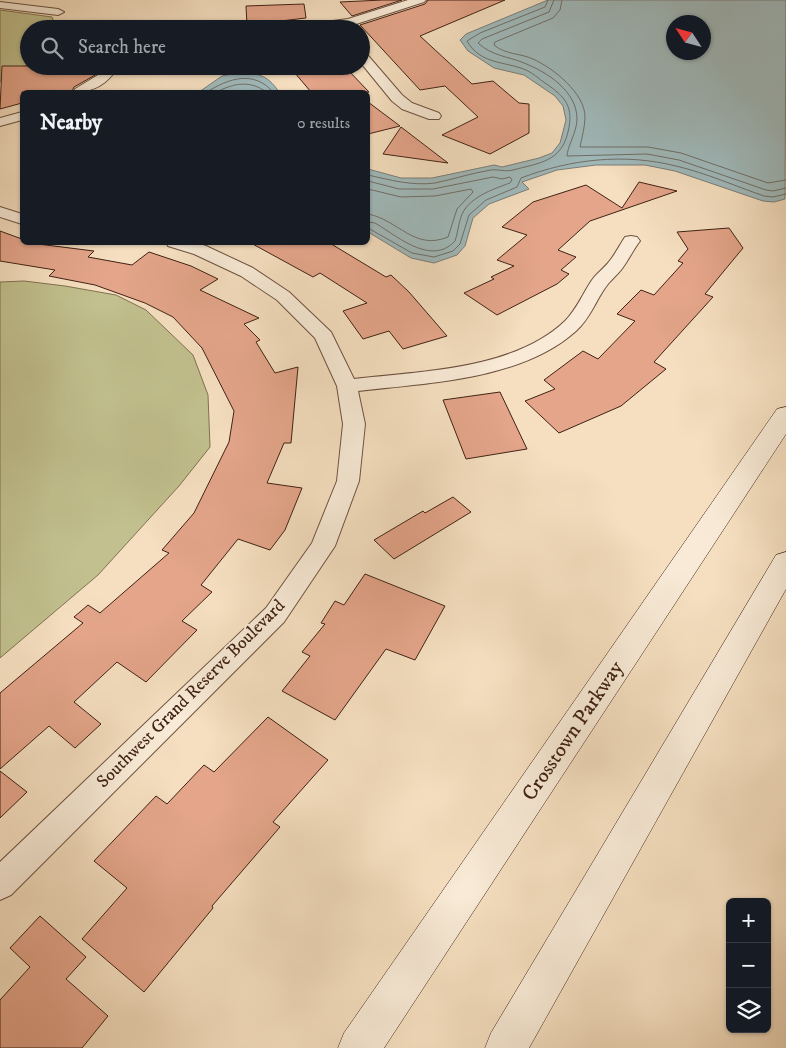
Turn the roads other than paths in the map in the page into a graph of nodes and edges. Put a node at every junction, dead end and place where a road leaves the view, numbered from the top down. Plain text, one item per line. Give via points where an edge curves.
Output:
1 (47, 0) edge
2 (420, 0) edge
3 (0, 5) edge
4 (33, 9) junction
5 (58, 12) dead end
6 (360, 20) edge
7 (370, 65) edge
8 (106, 75) edge
9 (83, 90) edge
10 (434, 116) dead end
11 (20, 117) edge
12 (0, 122) edge
13 (0, 212) edge
14 (20, 218) edge
15 (631, 240) dead end
16 (184, 245) edge
17 (347, 386) junction
18 (786, 415) edge
19 (786, 562) edge
20 (0, 884) edge
21 (359, 1048) edge
22 (506, 1048) edge

1 - 4 street
2 - 6 street
3 - 4 street
4 - 5 street
7 - 10 street via 407,106
8 - 9 street
11 - 12 street
13 - 14 street
15 - 17 street via 601,280 582,314 564,332 538,348 504,362 463,371
16 - 17 street, Southwest Grand Reserve Boulevard via 247,272 283,296 324,336
17 - 20 street, Southwest Grand Reserve Boulevard via 354,424 348,482 323,546 275,615
18 - 21 main road, Crosstown Parkway
19 - 22 main road

